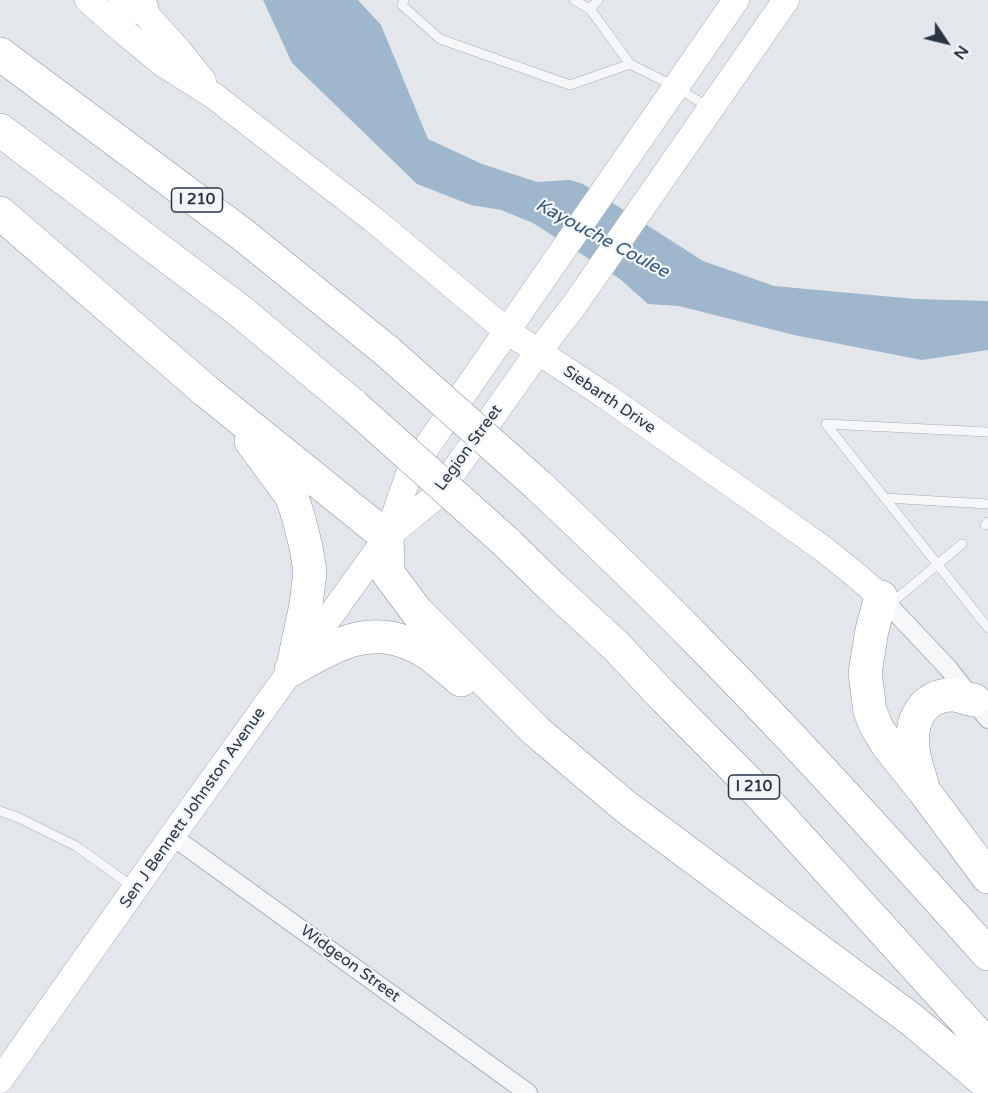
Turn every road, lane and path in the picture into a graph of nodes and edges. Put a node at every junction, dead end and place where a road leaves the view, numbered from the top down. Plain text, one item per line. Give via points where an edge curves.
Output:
1 (88, 0) edge
2 (404, 0) edge
3 (574, 0) edge
4 (598, 0) edge
5 (736, 0) edge
6 (786, 0) edge
7 (133, 3) edge
8 (590, 9) junction
9 (0, 54) edge
10 (630, 64) junction
11 (676, 87) junction
12 (214, 96) junction
13 (710, 108) junction
14 (0, 130) edge
15 (0, 213) edge
16 (507, 331) junction
17 (538, 352) junction
18 (206, 391) junction
19 (988, 432) edge
20 (885, 498) junction
21 (988, 504) edge
22 (387, 537) junction
23 (962, 544) dead end
24 (938, 564) junction
25 (885, 601) junction
26 (988, 628) edge
27 (292, 668) junction
28 (981, 710) edge
29 (536, 731) junction
30 (924, 791) junction
31 (0, 811) edge
32 (172, 836) junction
33 (988, 877) edge
34 (135, 889) junction
35 (988, 954) edge
36 (988, 1046) edge
37 (0, 1080) edge
38 (988, 1083) edge
39 (528, 1093) edge

1 - 12 street, Siebarth Drive via 162,63
2 - 10 lane via 402,5 440,39 570,85
3 - 8 lane
4 - 8 lane
5 - 11 street, Legion Street
6 - 13 street, Legion Street
7 - 12 street, Siebarth Drive via 179,51
8 - 10 lane
9 - 35 highway, I 210, bridge via 242,234 388,352 539,486 739,683
10 - 11 lane
11 - 13 lane
11 - 16 street, Legion Street
12 - 16 street, Siebarth Drive via 374,220
13 - 17 street, Legion Street
14 - 36 highway, I 210, bridge via 240,311 354,406 506,542 616,646 757,791
15 - 18 highway
16 - 17 street, Siebarth Drive
16 - 22 street, Legion Street via 410,471
17 - 22 street, Legion Street via 437,495
17 - 25 street, Siebarth Drive via 787,523
18 - 22 highway
18 - 27 highway via 271,468 292,497 299,519 310,572
19 - 20 lane via 826,424
20 - 21 lane
20 - 24 lane
22 - 27 street, Sen J Bennett Johnston Avenue
22 - 29 highway via 388,573 417,612
23 - 24 lane
24 - 25 lane
24 - 26 lane
25 - 28 street, Siebarth Drive
25 - 30 highway via 872,630 865,673 870,711 888,746
27 - 29 highway via 367,636 409,643
27 - 32 street, Sen J Bennett Johnston Avenue
28 - 30 highway via 952,695 926,703 919,712 913,747
29 - 38 highway via 626,807 903,1013
30 - 33 highway
31 - 34 lane via 76,846
32 - 34 street, Sen J Bennett Johnston Avenue
32 - 39 street, Widgeon Street
34 - 37 street, Sen J Bennett Johnston Avenue

